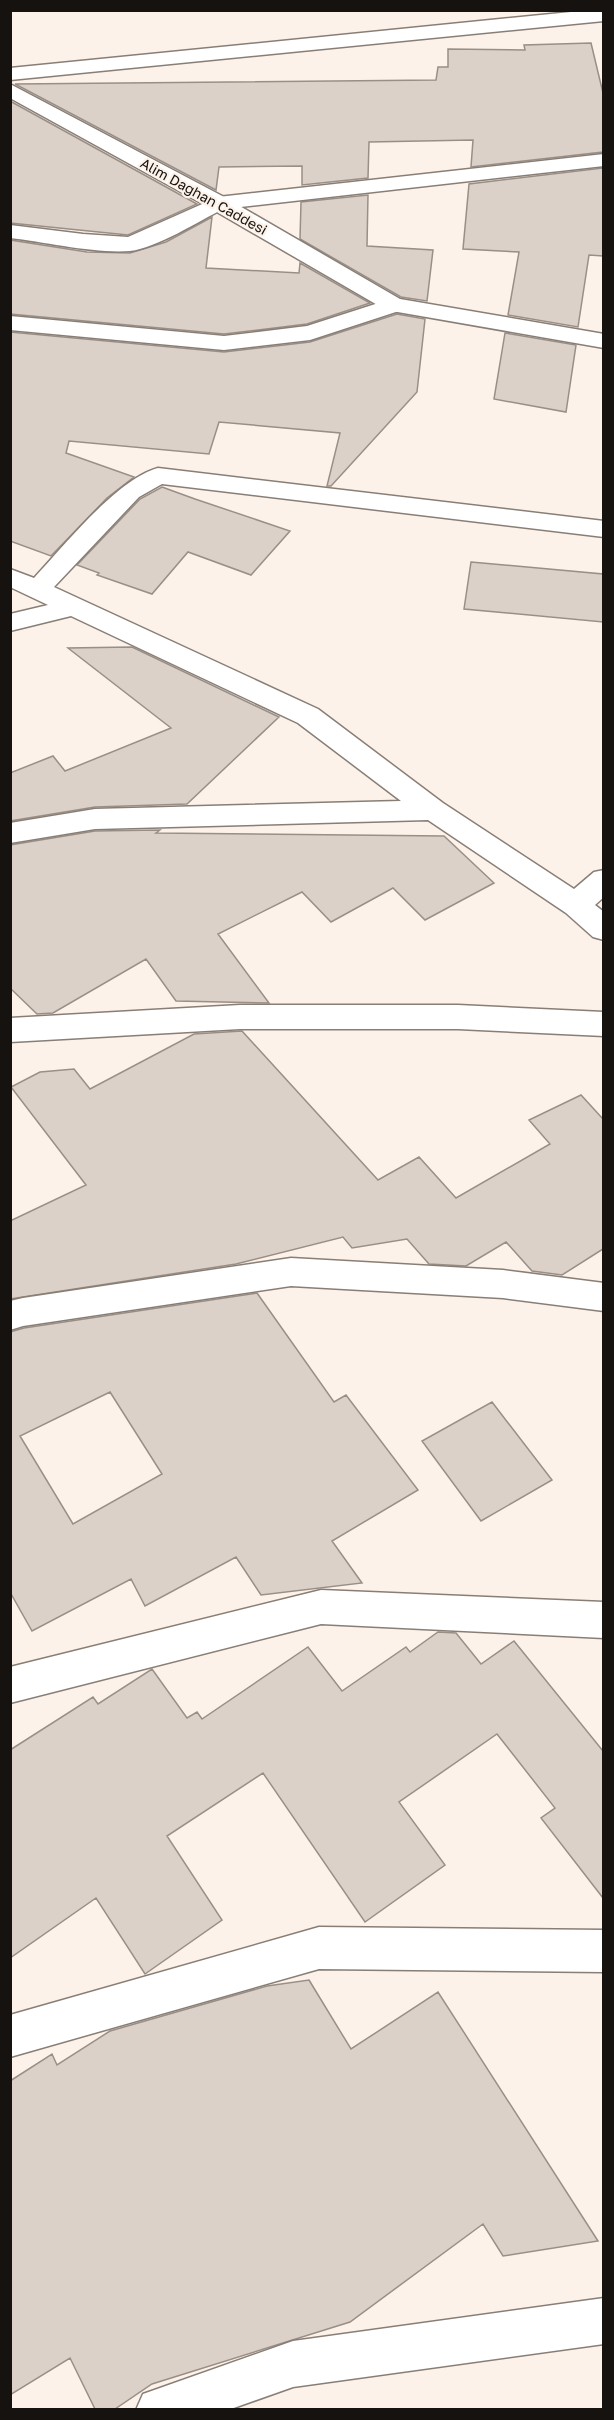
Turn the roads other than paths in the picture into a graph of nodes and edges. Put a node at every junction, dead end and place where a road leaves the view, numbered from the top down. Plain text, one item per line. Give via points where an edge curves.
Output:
1 (603, 15) edge
2 (10, 74) edge
3 (10, 90) edge
4 (603, 160) edge
5 (218, 203) junction
6 (10, 231) edge
7 (394, 306) junction
8 (10, 323) edge
9 (603, 341) edge
10 (603, 530) edge
11 (10, 577) edge
12 (37, 590) junction
13 (72, 607) junction
14 (10, 623) edge
15 (433, 810) junction
16 (10, 833) edge
17 (603, 880) edge
18 (576, 905) junction
19 (603, 929) edge
20 (603, 1024) edge
21 (10, 1030) edge
22 (603, 1297) edge
23 (10, 1316) edge
24 (603, 1620) edge
25 (10, 1685) edge
26 (603, 1952) edge
27 (10, 2036) edge
28 (603, 2321) edge
29 (159, 2409) edge

1 - 2 street
3 - 5 street, Alim Dağhan Caddesi
4 - 5 street
5 - 6 street via 130,244
5 - 7 street, Alim Dağhan Caddesi
7 - 8 street via 310,333 224,343
7 - 9 street
10 - 12 street via 158,476 130,492
11 - 12 street
12 - 13 street
13 - 14 street
13 - 15 street via 308,716
15 - 16 street via 95,819
15 - 18 street
17 - 18 street
18 - 19 street
20 - 21 street via 458,1017 240,1017
22 - 23 street via 503,1284 291,1272
24 - 25 street via 321,1607
26 - 27 street via 319,1948
28 - 29 street via 293,2364

